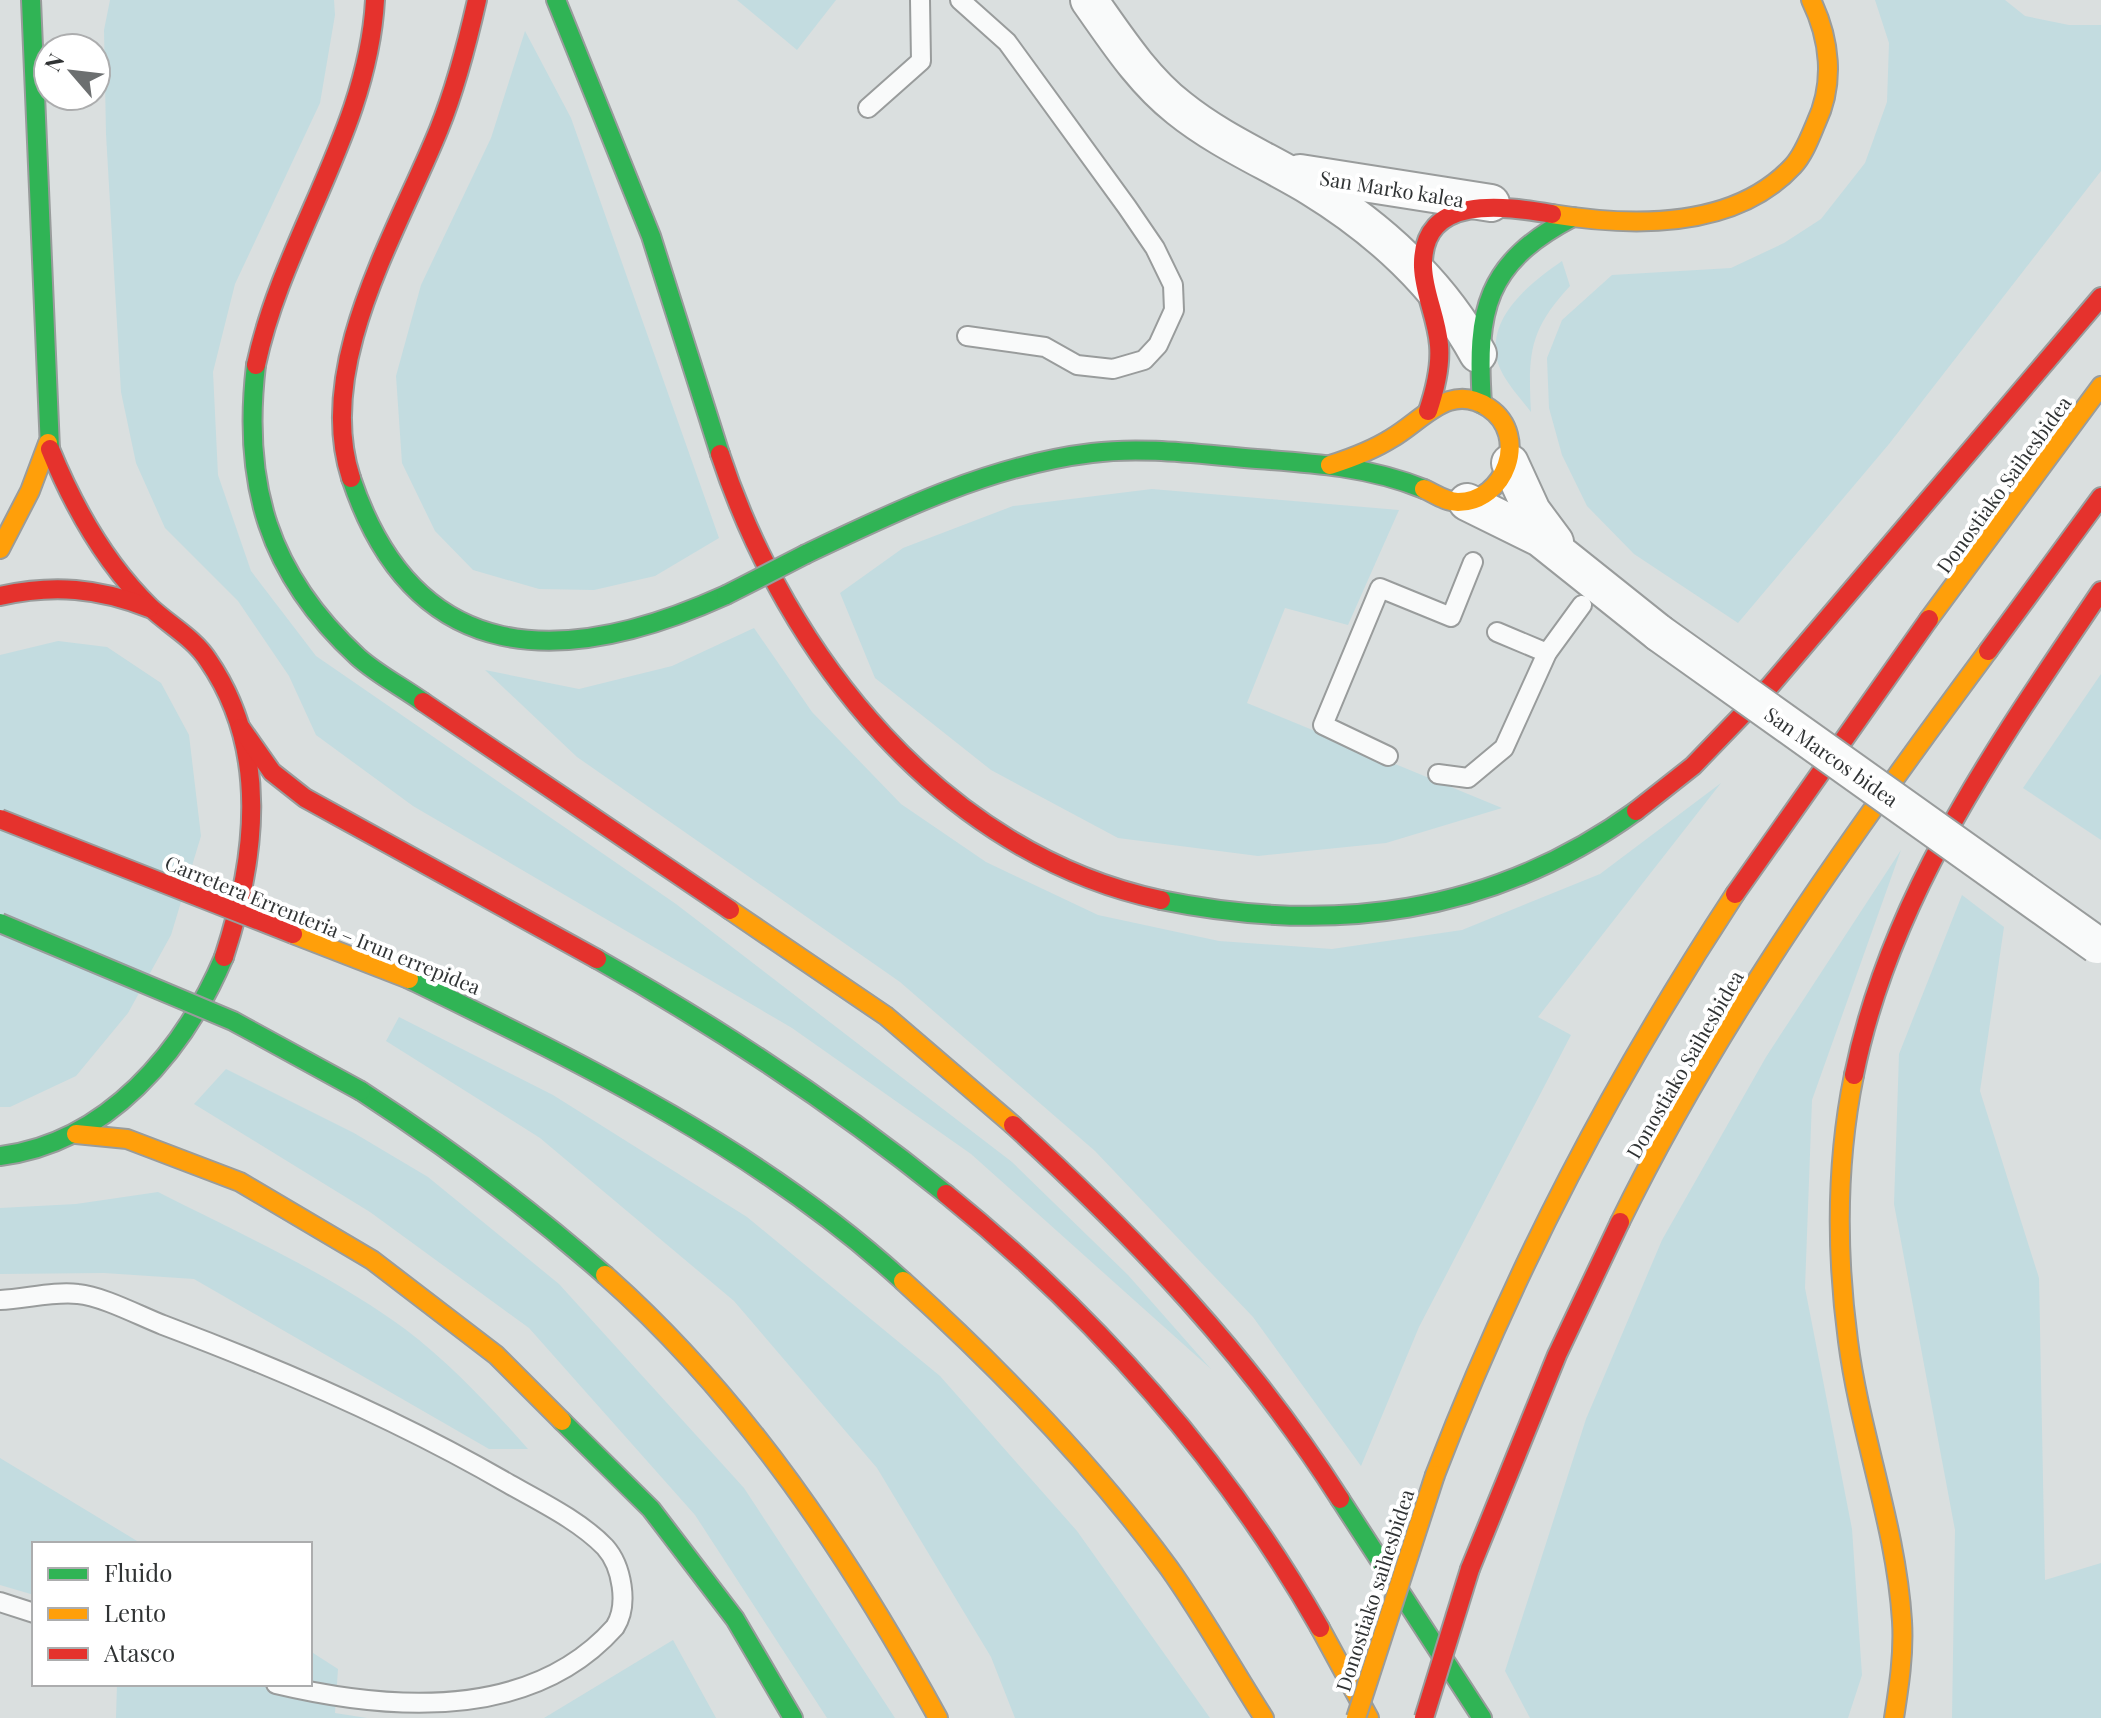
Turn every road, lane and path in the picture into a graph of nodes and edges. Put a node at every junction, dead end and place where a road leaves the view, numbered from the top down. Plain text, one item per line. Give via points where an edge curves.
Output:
1 (31, 0) edge
2 (375, 0) edge
3 (477, 0) edge
4 (556, 0) edge
5 (920, 0) edge
6 (960, 0) edge
7 (1089, 0) edge
8 (1811, 0) edge
9 (868, 108) dead end
10 (1279, 170) junction
11 (1504, 206) junction
12 (1573, 217) junction
13 (1422, 278) junction
14 (2101, 297) edge
15 (967, 336) dead end
16 (1478, 354) junction
17 (2101, 386) edge
18 (1482, 404) junction
19 (1424, 415) junction
20 (48, 443) junction
21 (1510, 463) junction
22 (1330, 465) junction
23 (1427, 490) junction
24 (2101, 497) edge
25 (1467, 502) junction
26 (0, 549) edge
27 (1569, 558) junction
28 (1473, 562) dead end
29 (2101, 591) edge
30 (0, 596) edge
31 (1582, 605) dead end
32 (151, 609) junction
33 (1497, 632) dead end
34 (1547, 653) junction
35 (241, 728) junction
36 (1388, 756) dead end
37 (1438, 774) dead end
38 (0, 819) edge
39 (0, 923) edge
40 (2099, 946) edge
41 (76, 1134) junction
42 (0, 1156) edge
43 (0, 1300) edge
44 (1435, 1475) joint
45 (0, 1602) edge
46 (32, 1612) edge
47 (284, 1686) edge
48 (793, 1718) edge
49 (938, 1718) edge
50 (1264, 1718) edge
51 (1356, 1718) edge
52 (1369, 1718) edge
53 (1424, 1718) edge
54 (1482, 1718) edge
55 (1894, 1718) edge

1 - 20 main road
2 - 54 main road via 364,89 277,287 257,348 251,387 248,439 254,480 279,558 301,596 359,658 886,1016 1082,1189 1201,1312 1309,1450
3 - 22 main road, bridge via 459,85 368,298 351,346 342,398 342,448 351,493 382,553 450,617 521,640 583,642 627,635 676,620 891,513 958,486 1093,453 1185,453
4 - 14 main road via 663,268 745,522 768,576 803,634 885,740 989,828 1117,888 1170,903 1256,917 1340,920 1409,910 1467,897 1533,873 1612,829 1669,786 1808,643
5 - 9 lane via 921,61
6 - 15 lane via 1007,42 1134,217 1173,285 1174,310 1158,345 1144,360 1113,369 1077,365 1045,347
7 - 10 street, San Marko kalea via 1148,79 1177,106
8 - 12 main road via 1829,58 1823,112 1795,164 1759,195 1712,215 1662,220
10 - 11 street, San Marko kalea
10 - 13 street, San Marko kalea via 1360,221
11 - 12 main road
11 - 13 main road via 1469,209 1441,223 1424,249
12 - 16 main road via 1534,238 1503,270 1483,310
13 - 16 street, San Marko kalea via 1458,318
13 - 19 main road via 1439,345 1435,389
16 - 18 main road
17 - 44 main road, Donostiako Saihesbidea via 1808,789 1681,981 1558,1195 1474,1375
18 - 19 main road via 1454,400
18 - 21 main road via 1507,429
19 - 22 main road via 1374,448
19 - 23 main road via 1411,433 1410,456
20 - 26 main road
20 - 32 main road via 88,532
21 - 25 main road via 1490,493
21 - 27 street, San Marcos bidea via 1532,511
22 - 23 main road
23 - 25 main road via 1452,502
24 - 53 main road, Donostiako Saihesbidea, bridge via 1860,829 1735,1016 1618,1225 1572,1320 1470,1569
25 - 27 street, San Marcos bidea
27 - 40 street, San Marcos bidea, bridge via 1659,633
28 - 36 lane via 1451,617 1380,588 1323,725
29 - 55 main road via 2014,720 1902,919 1859,1036 1846,1097 1836,1221 1840,1284 1901,1613 1900,1693
30 - 32 main road via 71,586 112,592
31 - 34 lane
32 - 35 main road via 208,659
33 - 34 lane
34 - 37 lane via 1504,748 1468,778
35 - 41 main road via 251,774 250,865 213,981 182,1035 150,1075 114,1109
35 - 52 main road via 279,779 367,834 658,994 806,1088 937,1182 1098,1330 1171,1414 1241,1503 1320,1627
38 - 50 main road, Carretera Errenteria – Irun errepidea, bridge via 409,979 615,1080 768,1174 886,1265 966,1338 1108,1490 1170,1570
39 - 49 main road, bridge via 233,1021 361,1091 544,1220 679,1345 760,1439 851,1562
41 - 42 main road
41 - 48 main road via 127,1139 240,1182 372,1260 496,1355 651,1509 735,1619
43 - 47 lane via 79,1294 272,1366 439,1443 557,1512 607,1548 623,1587 618,1622 594,1658 568,1681 500,1712 452,1717 387,1711
44 - 51 main road, Donostiako saihesbidea, bridge
45 - 46 lane

